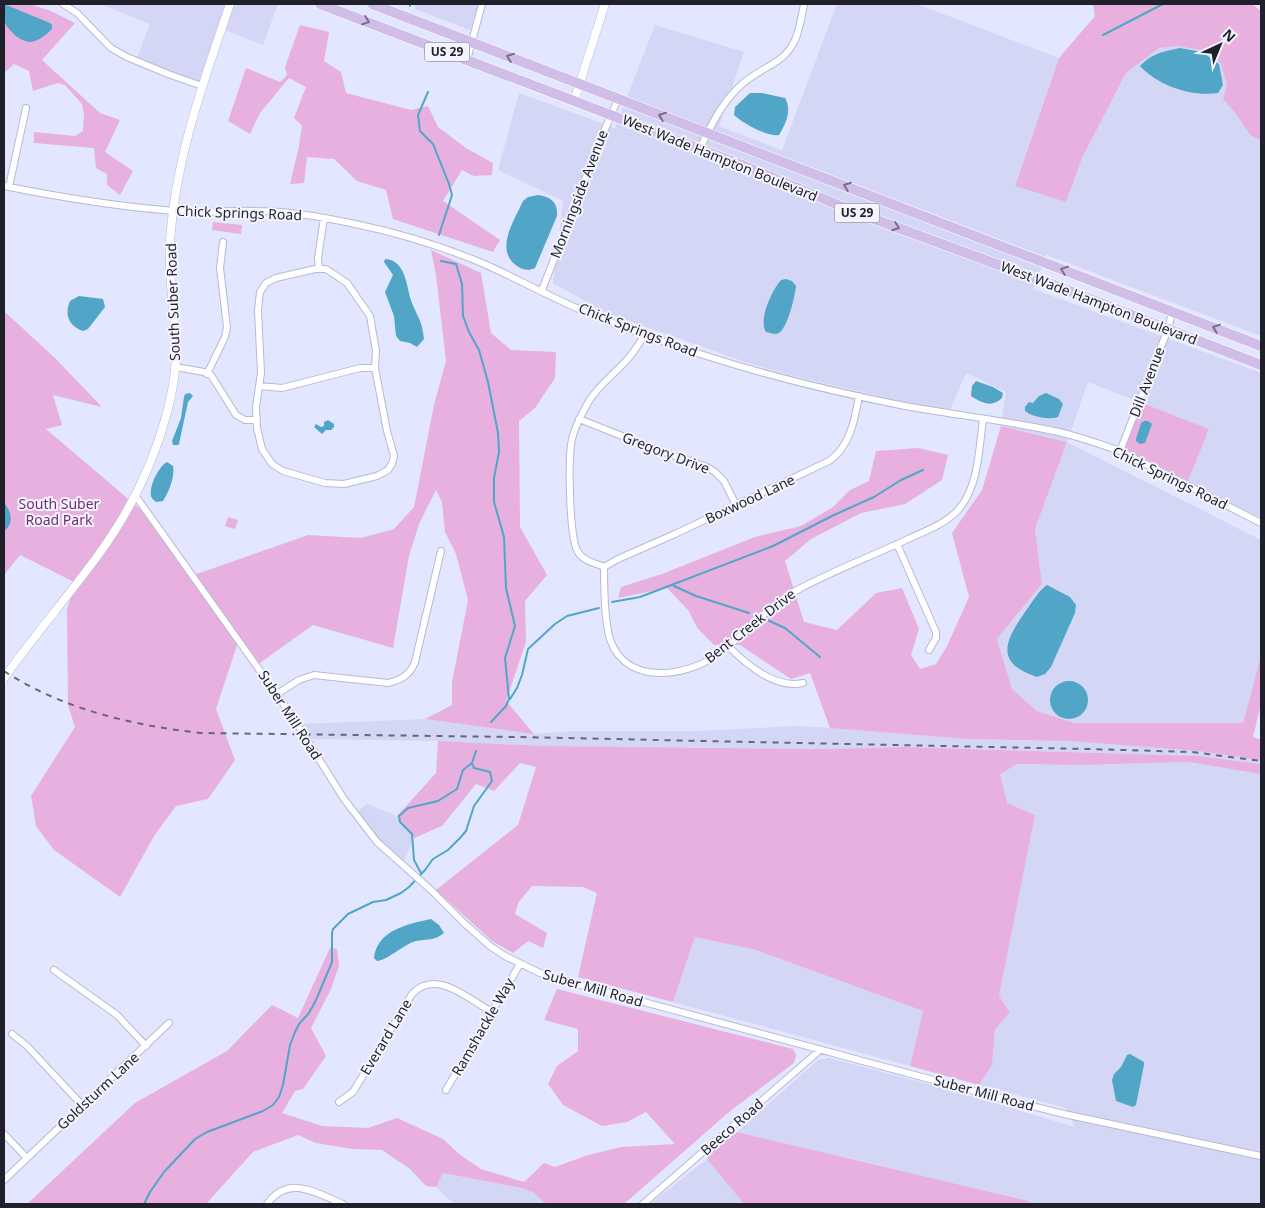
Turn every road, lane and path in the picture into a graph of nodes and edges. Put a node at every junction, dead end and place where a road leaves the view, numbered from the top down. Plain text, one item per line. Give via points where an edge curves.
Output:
1 (63, 4) edge
2 (230, 4) edge
3 (320, 4) edge
4 (372, 4) edge
5 (482, 4) edge
6 (605, 4) edge
7 (804, 4) edge
8 (472, 43) junction
9 (467, 60) junction
10 (579, 84) junction
11 (202, 86) junction
12 (618, 99) junction
13 (574, 101) junction
14 (26, 108) dead end
15 (611, 115) junction
16 (708, 133) junction
17 (700, 149) junction
18 (6, 187) edge
19 (173, 211) junction
20 (324, 218) junction
21 (223, 242) dead end
22 (319, 269) junction
23 (542, 290) junction
24 (1172, 312) junction
25 (1168, 329) junction
26 (645, 334) junction
27 (1261, 346) edge
28 (1261, 365) edge
29 (175, 367) junction
30 (375, 368) junction
31 (207, 374) junction
32 (259, 386) junction
33 (859, 396) junction
34 (983, 418) junction
35 (580, 419) junction
36 (256, 420) junction
37 (1120, 451) junction
38 (135, 495) junction
39 (736, 505) junction
40 (1261, 523) edge
41 (897, 544) junction
42 (441, 551) dead end
43 (604, 567) junction
44 (728, 646) junction
45 (929, 650) dead end
46 (4, 678) edge
47 (803, 683) dead end
48 (277, 694) junction
49 (520, 964) junction
50 (54, 970) dead end
51 (492, 1012) junction
52 (169, 1023) dead end
53 (12, 1034) dead end
54 (146, 1046) junction
55 (820, 1050) junction
56 (446, 1090) dead end
57 (339, 1102) dead end
58 (82, 1105) junction
59 (4, 1134) edge
60 (1261, 1156) edge
61 (27, 1158) junction
62 (4, 1180) edge
63 (267, 1204) edge
64 (343, 1204) edge
65 (643, 1204) edge

1 - 11 street via 77,13 111,48
2 - 11 street, South Suber Road
3 -> 9 main road, West Wade Hampton Boulevard / US 29
4 - 8 main road, West Wade Hampton Boulevard / US 29
5 - 8 street
6 - 10 street
7 - 16 street via 797,38 790,50 738,88 716,116
8 - 9 street
10 -> 8 main road, West Wade Hampton Boulevard / US 29
9 - 13 main road, West Wade Hampton Boulevard / US 29
10 - 12 main road, West Wade Hampton Boulevard / US 29
10 - 13 street
11 - 19 street, South Suber Road via 183,150
12 - 15 street, Morningside Avenue
16 -> 12 main road, West Wade Hampton Boulevard / US 29
13 - 15 main road, West Wade Hampton Boulevard / US 29
14 - 18 street
15 - 17 main road, West Wade Hampton Boulevard / US 29
15 - 23 street, Morningside Avenue
16 - 17 street
24 -> 16 main road, West Wade Hampton Boulevard / US 29
17 -> 25 main road, West Wade Hampton Boulevard / US 29 via 855,212
18 - 19 street, Chick Springs Road
19 - 20 street, Chick Springs Road via 273,211
19 - 29 street, South Suber Road via 169,268
20 - 22 street
20 - 23 street, Chick Springs Road via 423,240
21 - 31 street via 220,268 227,327
22 - 30 street via 335,273 346,283 370,316 376,351
22 - 32 street via 276,278 266,283 260,292
23 - 26 street, Chick Springs Road via 587,313
24 - 25 street, Dill Avenue
27 -> 24 main road, West Wade Hampton Boulevard / US 29
25 - 28 main road, West Wade Hampton Boulevard / US 29
25 - 37 street, Dill Avenue
26 - 33 street, Chick Springs Road via 769,375
26 - 35 street via 626,361 592,397
29 - 31 street
29 - 38 street, South Suber Road via 166,416
30 - 32 street via 360,368 282,388
30 - 36 street via 394,456 388,470 377,476 344,484 325,483 283,471 272,464 262,448
31 - 36 street via 216,382 236,415 245,420
32 - 36 street
33 - 34 street, Chick Springs Road
33 - 39 street, Boxwood Lane via 848,437 835,457
34 - 37 street, Chick Springs Road via 1061,433
34 - 41 street, Bent Creek Drive via 976,470 963,503 946,520
35 - 39 street, Gregory Drive via 707,467 724,481
35 - 43 street via 571,447 573,540 580,555
37 - 40 street, Chick Springs Road
38 - 46 street, South Suber Road via 97,558
38 - 48 street, Suber Mill Road
39 - 43 street, Boxwood Lane
41 - 44 street, Bent Creek Drive via 790,593
41 - 45 street via 933,622 936,638
42 - 48 street via 415,662 409,673 388,683 314,675
43 - 44 street, Bent Creek Drive via 609,636 616,652 629,665 650,672 680,672 703,663
44 - 47 street via 765,675 790,684
48 - 49 street, Suber Mill Road via 339,791 377,842 477,936
49 - 51 street, Ramshackle Way
49 - 55 street, Suber Mill Road via 580,985
50 - 54 street via 117,1015
51 - 56 street, Ramshackle Way
51 - 57 street, Everard Lane via 443,984 429,983 419,987 353,1092
52 - 54 street, Goldsturm Lane
53 - 58 street
54 - 58 street, Goldsturm Lane
55 - 60 street, Suber Mill Road via 1056,1112
55 - 65 street, Beeco Road
58 - 61 street, Goldsturm Lane
59 - 61 street
61 - 62 street, Goldsturm Lane
63 - 64 street via 280,1192 295,1188 306,1189

